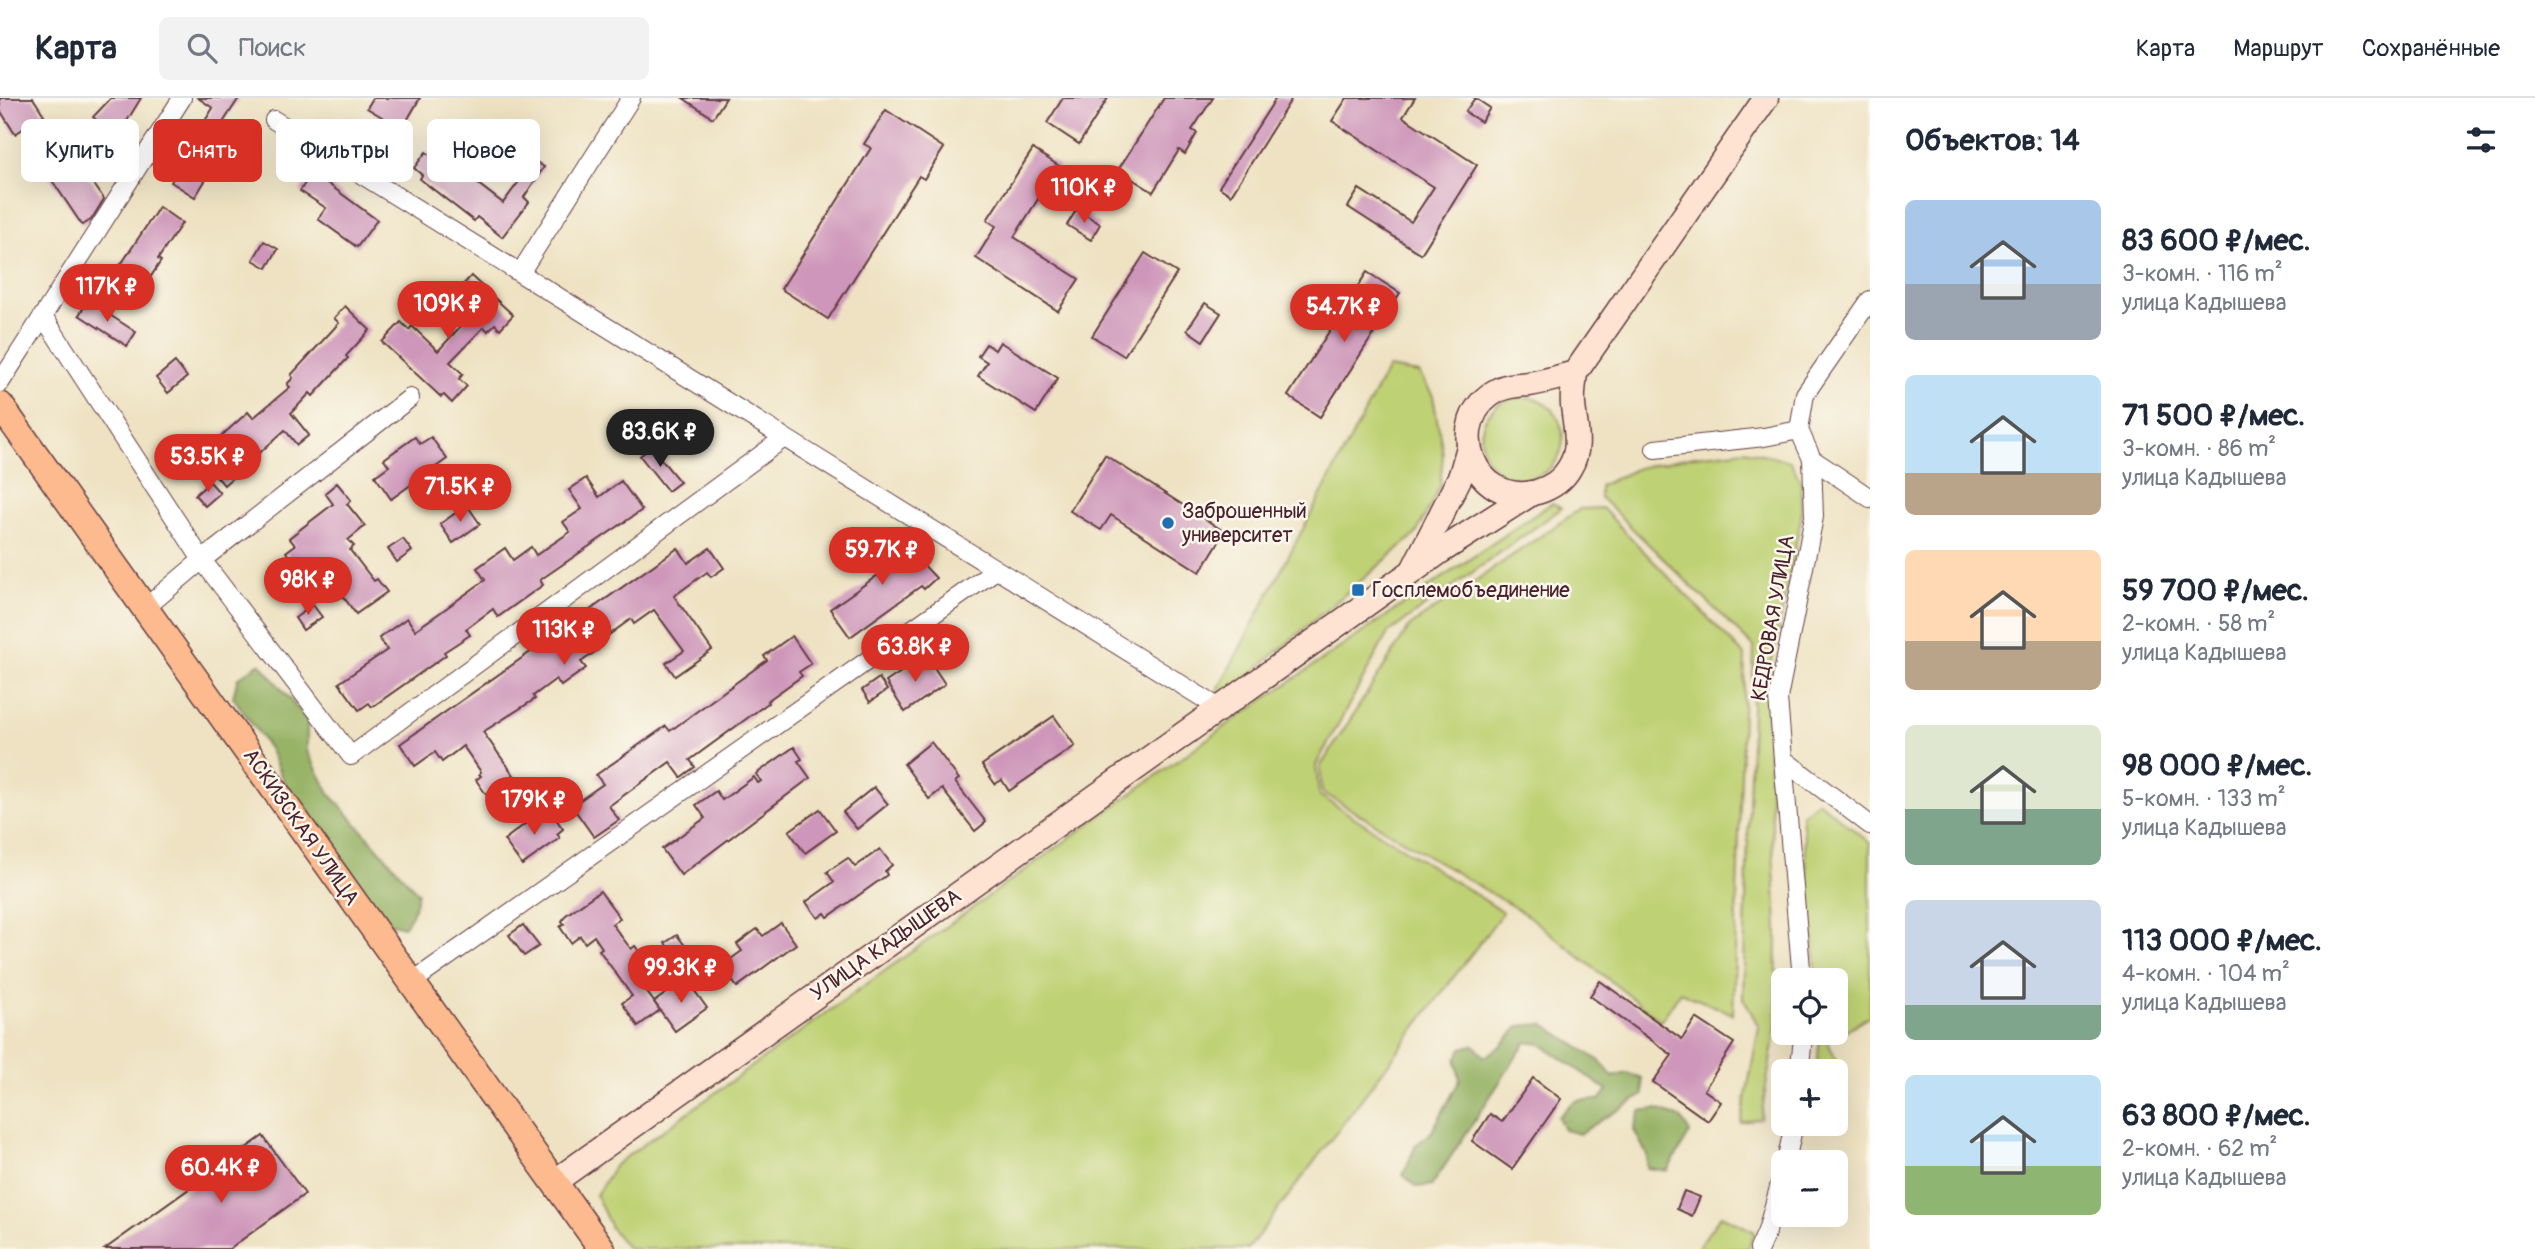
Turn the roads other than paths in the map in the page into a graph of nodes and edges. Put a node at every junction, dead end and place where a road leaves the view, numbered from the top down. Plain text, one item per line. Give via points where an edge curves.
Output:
1 (182, 98) edge
2 (631, 98) edge
3 (1766, 98) edge
4 (274, 120) dead end
5 (520, 273) junction
6 (1870, 300) edge
7 (43, 316) junction
8 (1575, 373) junction
9 (0, 383) edge
10 (1527, 384) junction
11 (410, 398) dead end
12 (0, 405) edge
13 (1576, 424) junction
14 (1799, 430) junction
15 (784, 438) junction
16 (1469, 447) junction
17 (1655, 449) dead end
18 (1812, 459) junction
19 (1532, 493) junction
20 (1870, 498) edge
21 (202, 560) junction
22 (996, 570) junction
23 (1412, 572) junction
24 (145, 608) junction
25 (1219, 708) junction
26 (1783, 759) junction
27 (1870, 825) edge
28 (1801, 968) edge
29 (412, 982) junction
30 (554, 1182) junction
31 (1771, 1216) edge
32 (602, 1249) edge
33 (1759, 1249) edge

1 - 7 street
2 - 5 street
3 - 8 street
4 - 5 street
5 - 15 street
6 - 14 street via 1805,394
7 - 9 street
7 - 21 street
8 - 10 street
8 - 13 street
10 - 13 street via 1558,396
10 - 16 street via 1503,388 1483,401 1470,423
11 - 21 street
12 - 24 main road, АСКИЗСКАЯ УЛИЦА
13 - 19 street via 1577,451 1570,468 1550,487
14 - 17 street
14 - 18 street
15 - 21 street via 351,755
15 - 22 street
16 - 19 street via 1478,471 1491,484 1506,491
16 - 23 street via 1461,475
18 - 20 street
18 - 26 street, КЕДРОВАЯ УЛИЦА via 1814,517 1778,698
19 - 23 street, УЛИЦА КАДЫШЕВА
21 - 24 street
22 - 25 street
22 - 29 street
23 - 25 street, УЛИЦА КАДЫШЕВА
24 - 29 main road, АСКИЗСКАЯ УЛИЦА
25 - 30 street, УЛИЦА КАДЫШЕВА
26 - 27 street
26 - 28 street, КЕДРОВАЯ УЛИЦА
29 - 30 main road, АСКИЗСКАЯ УЛИЦА
30 - 32 main road, АСКИЗСКАЯ УЛИЦА
31 - 33 street

